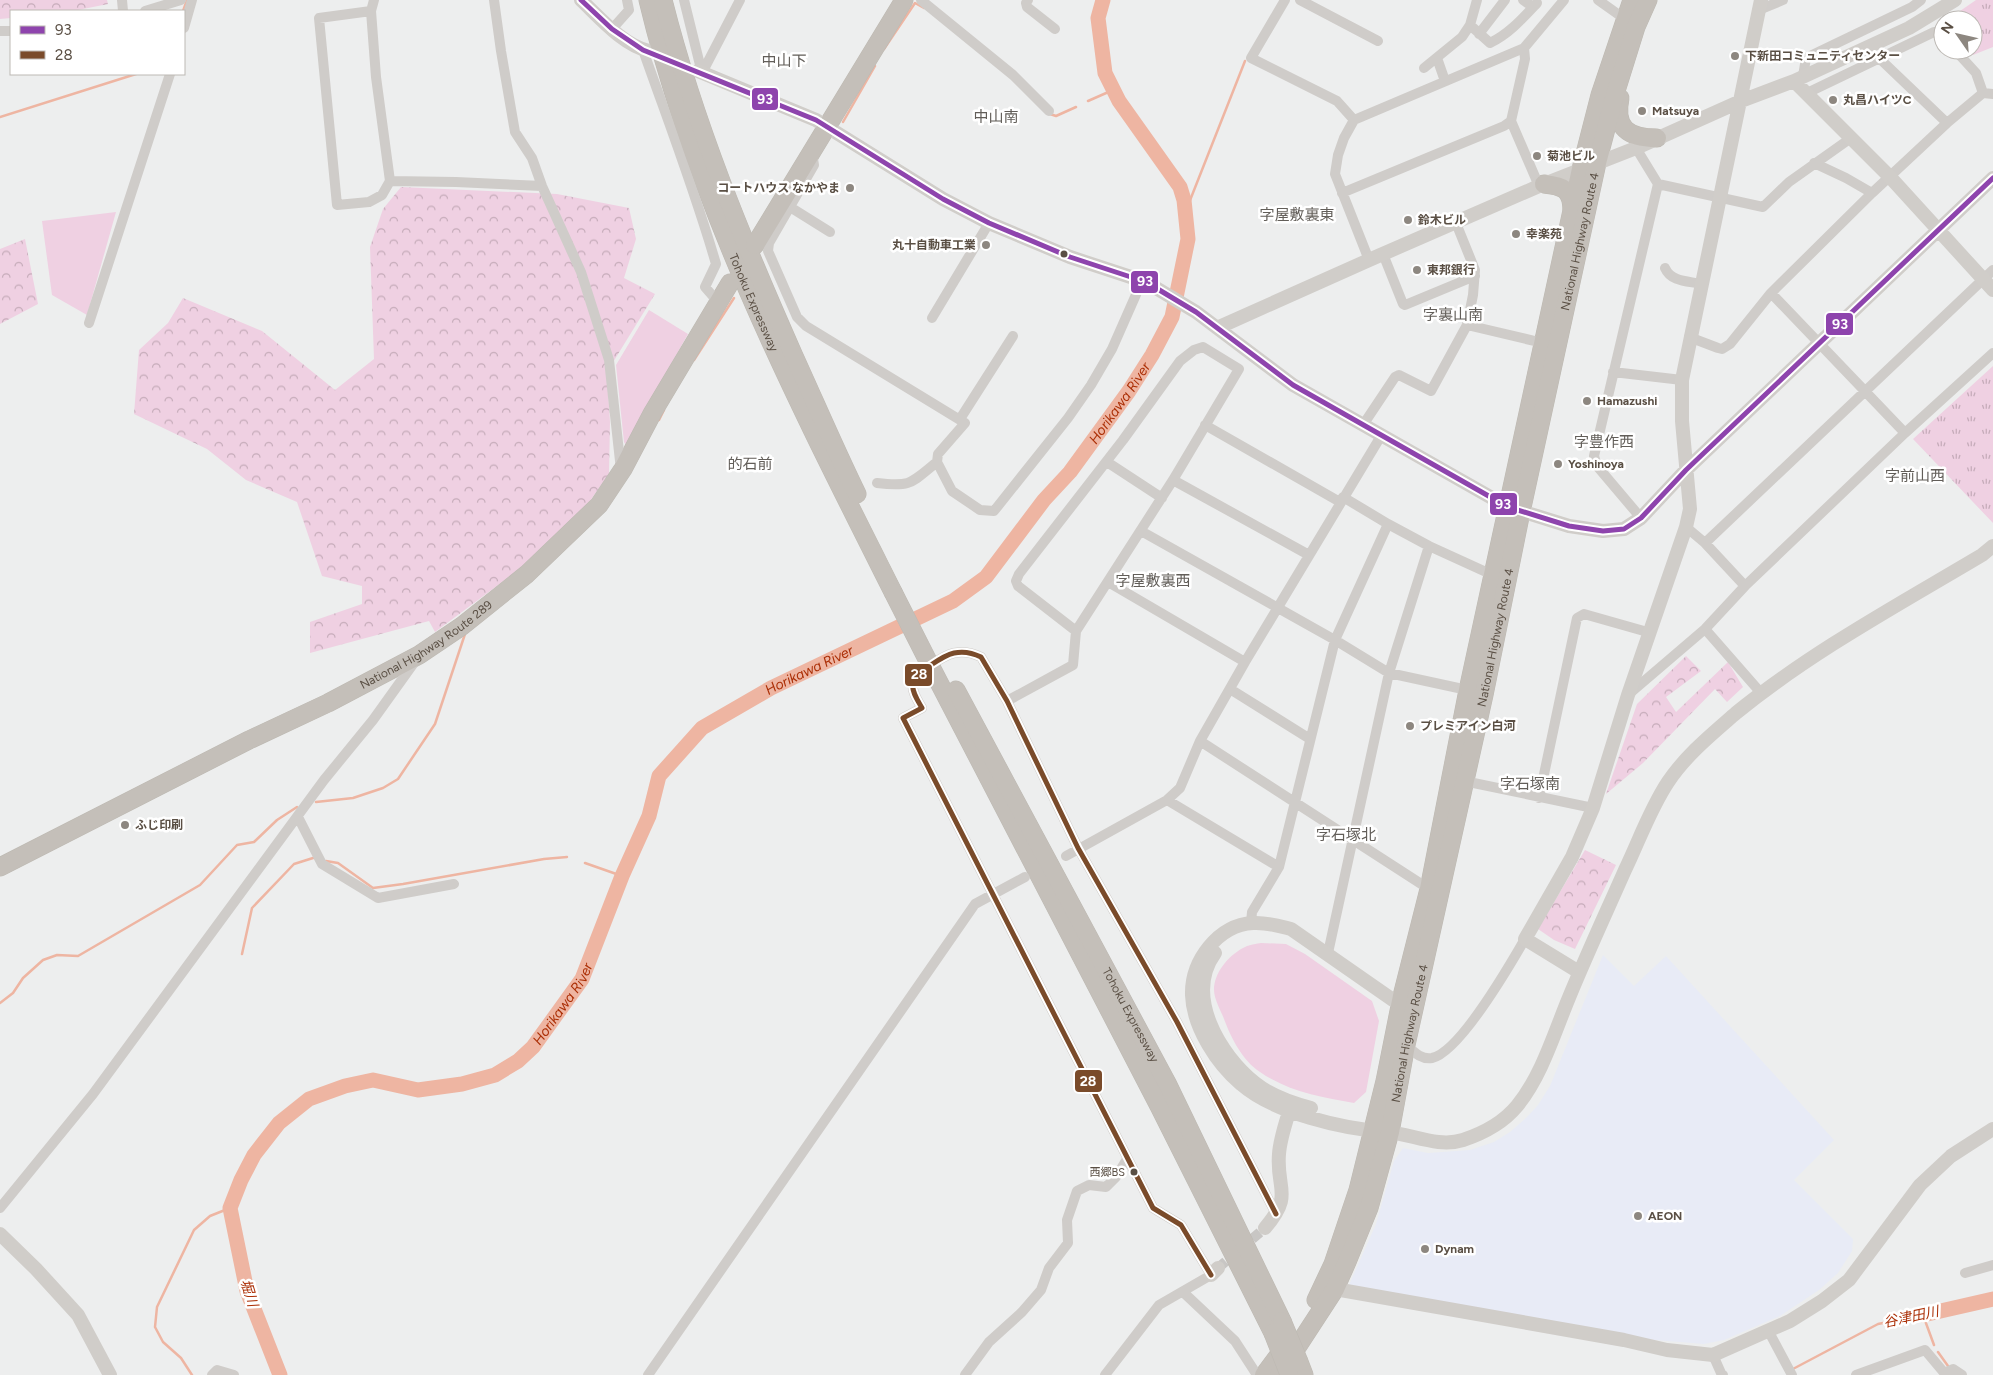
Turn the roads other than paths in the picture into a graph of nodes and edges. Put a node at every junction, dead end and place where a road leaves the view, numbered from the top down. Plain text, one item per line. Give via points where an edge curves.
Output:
1 (181, 0) edge
2 (192, 0) edge
3 (374, 0) edge
4 (494, 0) edge
5 (581, 0) edge
6 (627, 0) edge
7 (648, 0) edge
8 (663, 0) edge
9 (684, 0) edge
10 (740, 0) edge
11 (904, 0) edge
12 (920, 0) edge
13 (1028, 0) edge
14 (1285, 0) edge
15 (1300, 0) edge
16 (1477, 0) edge
17 (1504, 0) edge
18 (1523, 0) edge
19 (1564, 0) edge
20 (1599, 0) edge
21 (1632, 0) edge
22 (1648, 0) edge
23 (1783, 0) edge
24 (1921, 0) edge
25 (1955, 0) edge
26 (1908, 4) edge
27 (1760, 5) edge
28 (148, 10) edge
29 (371, 10) junction
30 (185, 24) edge
31 (1470, 25) junction
32 (1631, 28) junction
33 (612, 29) junction
34 (1055, 29) dead end
35 (1933, 32) edge
36 (1479, 34) junction
37 (1378, 41) dead end
38 (1524, 48) junction
39 (646, 51) joint
40 (1437, 58) junction
41 (1879, 58) junction
42 (1964, 60) edge
43 (1424, 68) dead end
44 (700, 72) junction
45 (170, 75) edge
46 (1798, 78) junction
47 (1445, 81) junction
48 (1807, 93) junction
49 (1988, 94) edge
50 (1741, 101) junction
51 (1049, 111) dead end
52 (1354, 120) junction
53 (1511, 120) junction
54 (1947, 123) junction
55 (827, 127) junction
56 (1657, 138) junction
57 (1851, 138) junction
58 (1636, 148) junction
59 (812, 153) junction
60 (1814, 163) junction
61 (1589, 166) junction
62 (1890, 177) junction
63 (1993, 178) edge
64 (390, 181) junction
65 (1658, 184) junction
66 (1542, 185) junction
67 (542, 186) junction
68 (1342, 193) junction
69 (1872, 193) junction
70 (1720, 198) junction
71 (790, 207) junction
72 (1572, 212) junction
73 (989, 223) junction
74 (1456, 223) junction
75 (1938, 230) junction
76 (830, 232) dead end
77 (755, 245) dead end
78 (1384, 254) junction
79 (1369, 260) junction
80 (1665, 268) dead end
81 (1988, 274) edge
82 (1474, 276) junction
83 (1144, 281) junction
84 (730, 283) dead end
85 (1701, 284) junction
86 (1993, 290) edge
87 (1771, 293) junction
88 (718, 302) junction
89 (932, 318) dead end
90 (89, 323) dead end
91 (1467, 325) junction
92 (1217, 328) junction
93 (1013, 336) dead end
94 (1689, 337) junction
95 (1543, 343) junction
96 (1819, 344) junction
97 (1993, 353) edge
98 (1613, 372) junction
99 (1682, 380) junction
100 (1864, 390) junction
101 (960, 419) junction
102 (1205, 425) junction
103 (1363, 425) junction
104 (1906, 433) junction
105 (1381, 436) junction
106 (937, 462) junction
107 (1106, 462) junction
108 (623, 469) junction
109 (1686, 470) junction
110 (1173, 480) junction
111 (877, 483) dead end
112 (1162, 498) junction
113 (1341, 500) junction
114 (1515, 510) junction
115 (1641, 518) junction
116 (1388, 524) junction
117 (1686, 527) junction
118 (1141, 531) junction
119 (1705, 543) junction
120 (1429, 546) junction
121 (1993, 546) edge
122 (1308, 556) junction
123 (1500, 578) junction
124 (1108, 582) junction
125 (1745, 586) junction
126 (898, 590) junction
127 (1277, 609) junction
128 (1704, 629) junction
129 (1076, 631) junction
130 (1651, 633) junction
131 (1335, 640) junction
132 (419, 655) junction
133 (1245, 662) junction
134 (1389, 673) junction
135 (1230, 689) junction
136 (1476, 692) junction
137 (1761, 693) junction
138 (1628, 695) junction
139 (1007, 701) junction
140 (1310, 739) junction
141 (1200, 741) junction
142 (1464, 781) junction
143 (1539, 798) junction
144 (1167, 800) junction
145 (1294, 801) junction
146 (1593, 808) junction
147 (298, 817) junction
148 (1353, 841) junction
149 (1078, 848) junction
150 (1066, 856) dead end
151 (0, 867) edge
152 (1279, 867) junction
153 (1025, 877) dead end
154 (454, 884) dead end
155 (1429, 889) junction
156 (994, 894) junction
157 (1251, 923) junction
158 (1525, 939) junction
159 (1328, 954) junction
160 (1579, 972) junction
161 (1402, 996) junction
162 (1406, 1044) junction
163 (1385, 1081) junction
164 (1289, 1112) junction
165 (1379, 1129) junction
166 (1993, 1129) edge
167 (1128, 1159) junction
168 (0, 1208) edge
169 (1276, 1214) junction
170 (1265, 1228) tunnel mouth
171 (0, 1234) edge
172 (1993, 1264) edge
173 (1964, 1273) dead end
174 (1335, 1289) junction
175 (1184, 1292) junction
176 (1769, 1332) junction
177 (1713, 1355) junction
178 (1292, 1372) edge
179 (1945, 1374) edge
180 (110, 1375) edge
181 (212, 1375) edge
182 (234, 1375) edge
183 (648, 1375) edge
184 (965, 1375) edge
185 (1105, 1375) edge
186 (1257, 1375) edge
187 (1264, 1375) edge
188 (1724, 1375) edge
189 (1792, 1375) edge
190 (1856, 1375) edge
191 (1962, 1375) edge

1 - 28 street
2 - 30 street
3 - 29 street
4 - 67 street via 515,132 532,158
5 - 33 street
6 - 33 street via 629,10
7 - 126 highway, Tohoku Expressway via 700,170 754,308 787,379
8 - 126 highway, Tohoku Expressway via 690,92 742,236
9 - 44 street
10 - 44 street
11 - 55 highway
12 - 51 street via 1013,74
13 - 34 street via 1027,7
14 - 52 street via 1251,58 1337,100
15 - 37 street
16 - 31 street
17 - 36 street
18 - 36 street via 1535,5 1500,38 1490,43
19 - 38 street
20 - 32 street
21 - 32 highway, National Highway Route 4
22 - 32 highway, National Highway Route 4
23 - 27 street
24 - 26 street
25 - 46 street via 1909,28
26 - 46 street via 1806,58
27 - 50 street
29 - 64 street
29 - 64 street via 319,18 337,205 369,202 382,195
31 - 36 street
31 - 40 street via 1462,38
32 - 56 highway via 1618,116 1622,127 1632,134
32 - 61 highway, National Highway Route 4 via 1616,91
33 - 39 street
35 - 41 street
38 - 47 street
38 - 53 street via 1525,59
39 - 88 street via 702,215 716,264 705,287
40 - 43 street
40 - 47 street
41 - 48 street
41 - 54 street
42 - 49 street
44 - 55 street
45 - 90 street
46 - 48 street
46 - 50 street
47 - 52 street
48 - 57 street
49 - 54 street
50 - 56 street
50 - 70 street
52 - 68 street via 1344,138 1335,174
53 - 66 street
53 - 68 street via 1504,126
54 - 62 street
55 - 59 highway
55 - 73 street via 943,199
56 - 58 street
57 - 60 street
57 - 62 street
58 - 61 street
58 - 65 street
59 - 71 street via 814,165
59 - 77 highway
60 - 69 street
60 - 70 street via 1763,207
61 - 66 street
61 - 72 highway, National Highway Route 4
61 - 114 highway, National Highway Route 4
62 - 69 street
62 - 75 street
63 - 75 street
64 - 67 street
65 - 70 street
65 - 98 street
66 - 72 highway via 1566,190 1571,198
66 - 74 street
67 - 108 street via 581,272 609,360
68 - 79 street
69 - 87 street
70 - 85 street
71 - 76 street
71 - 101 street via 768,243 768,251 797,317 806,326
72 - 95 highway, National Highway Route 4
73 - 83 street via 1070,257
73 - 89 street
74 - 78 street
74 - 82 street via 1475,270
75 - 81 street
75 - 96 street
78 - 79 street
78 - 82 street via 1405,305
79 - 92 street
80 - 85 street via 1673,278
81 - 86 street
81 - 100 street
82 - 91 street
83 - 92 street
83 - 106 street via 1091,385 994,511 980,510 952,490
84 - 88 highway, National Highway Route 289
85 - 94 street
87 - 94 street via 1730,344 1722,348
87 - 96 street
88 - 108 highway, National Highway Route 289
91 - 95 street
91 - 103 street via 1431,391 1399,375
92 - 103 street via 1293,385
93 - 101 street
94 - 99 street
95 - 114 highway, National Highway Route 4
96 - 100 street
96 - 109 street
97 - 104 street
98 - 99 street
98 - 115 street via 1594,456 1597,466
99 - 109 street
100 - 104 street
100 - 119 street
101 - 106 street via 965,423 938,454
102 - 107 street via 1239,369 1203,347 1180,361
102 - 110 street
102 - 113 street
103 - 105 street
104 - 125 street
105 - 113 street
105 - 114 street
106 - 111 street via 911,483 900,486
107 - 112 street
107 - 129 street via 1016,581 1018,586
108 - 132 highway, National Highway Route 289 via 599,505 527,574 462,626
109 - 115 street
109 - 117 street via 1690,509
110 - 112 street
110 - 122 street
112 - 118 street
113 - 116 street
113 - 122 street
114 - 115 street via 1569,526 1604,531 1624,529
114 - 123 highway, National Highway Route 4
116 - 120 street
116 - 131 street
117 - 119 street
117 - 130 street
118 - 124 street
118 - 127 street
119 - 125 street
120 - 123 street
120 - 134 street
121 - 137 street via 1826,648
122 - 127 street
123 - 136 highway, National Highway Route 4
124 - 129 street
124 - 133 street
125 - 128 street
126 - 178 highway, Tohoku Expressway, bridge via 1167,1083 1277,1327
127 - 131 street
127 - 133 street
128 - 137 street
128 - 138 street
129 - 139 street via 1073,665
130 - 138 street
130 - 143 street via 1584,614 1577,618
131 - 134 street
131 - 140 street
132 - 147 street
132 - 151 highway, National Highway Route 289
133 - 135 street
134 - 136 street
134 - 148 street
135 - 140 street
135 - 141 street
136 - 142 highway, National Highway Route 4
136 - 155 highway, National Highway Route 4
137 - 160 street via 1693,752 1668,782
138 - 146 street
139 - 149 street
139 - 156 street via 982,657 974,653 953,653 920,672 913,682 914,693 922,708 903,718
140 - 145 street
141 - 144 street via 1180,788
141 - 145 street
142 - 143 street
142 - 162 highway, National Highway Route 4
143 - 146 street
144 - 149 street
144 - 152 street
145 - 148 street
145 - 152 street
146 - 158 street via 1572,857
147 - 154 street via 322,864 378,898
147 - 168 street via 93,1094
148 - 155 street
148 - 159 street
149 - 150 street
149 - 169 street via 1176,1022
152 - 157 street via 1252,912
153 - 156 street
155 - 161 highway, National Highway Route 4
156 - 167 street
156 - 183 street via 974,904
157 - 159 street via 1292,929
157 - 164 street via 1226,932 1202,955 1193,982 1194,1011 1206,1038 1228,1072 1249,1090
158 - 160 street
158 - 162 street via 1486,1005 1442,1053 1431,1058 1418,1056
159 - 161 street via 1393,1000
160 - 165 street via 1542,1064 1517,1106 1496,1126 1459,1141 1414,1139
161 - 163 highway, National Highway Route 4
162 - 165 highway, National Highway Route 4
163 - 165 highway, National Highway Route 4
163 - 165 street via 1383,1066 1392,1023 1392,1013 1385,1000 1294,938 1277,933 1247,932 1222,945 1214,955 1204,975 1205,1008 1217,1036 1239,1068 1274,1095
164 - 165 street
164 - 169 street via 1279,1155 1282,1190
165 - 174 highway, National Highway Route 4 via 1369,1208
165 - 187 highway, National Highway Route 4 via 1333,1264 1319,1295
166 - 176 street via 1951,1156 1920,1185 1849,1280 1790,1322
167 - 175 street via 1153,1208 1181,1224 1214,1271
167 - 184 street via 1106,1187 1089,1185 1077,1191 1068,1220 1068,1243 1049,1268 1041,1290 990,1342
169 - 170 street
171 - 180 street via 78,1315
172 - 173 street
174 - 177 street via 1667,1350
174 - 178 highway, National Highway Route 4
175 - 185 street via 1159,1305
175 - 186 street via 1235,1341
176 - 177 street
176 - 189 street
177 - 188 street
179 - 190 street via 1925,1350
179 - 191 street via 1953,1369
181 - 182 street via 217,1370

